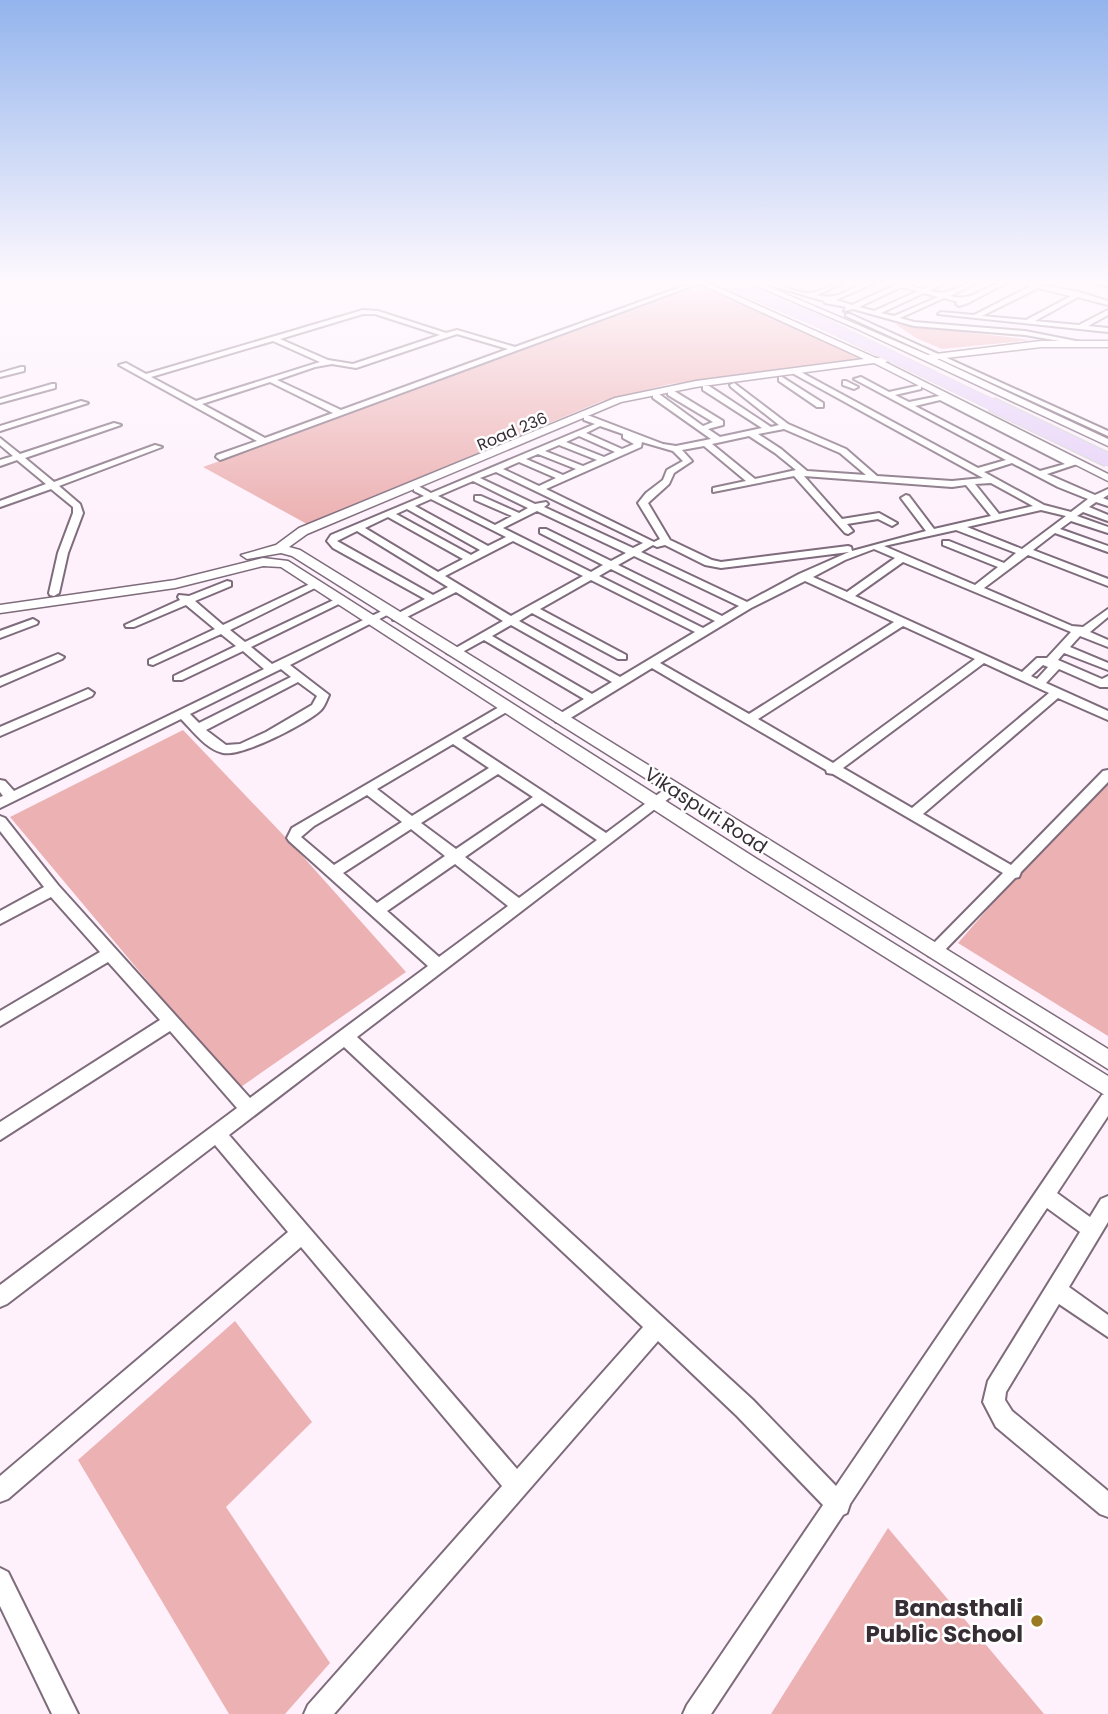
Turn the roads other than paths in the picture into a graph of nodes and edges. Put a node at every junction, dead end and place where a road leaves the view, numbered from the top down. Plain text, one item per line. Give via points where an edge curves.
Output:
1 (190, 363) edge
2 (323, 363) edge
3 (333, 363) edge
4 (362, 363) edge
5 (476, 363) edge
6 (879, 363) edge
7 (888, 363) edge
8 (888, 363) edge
9 (906, 363) edge
10 (921, 363) edge
11 (937, 363) edge
12 (959, 363) edge
13 (123, 365) dead end
14 (21, 369) dead end
15 (801, 374) junction
16 (0, 375) edge
17 (144, 377) junction
18 (270, 379) junction
19 (780, 379) junction
20 (734, 385) junction
21 (52, 386) dead end
22 (704, 386) junction
23 (918, 387) dead end
24 (671, 393) junction
25 (833, 393) junction
26 (888, 395) junction
27 (656, 396) junction
28 (1010, 397) junction
29 (0, 401) edge
30 (84, 403) dead end
31 (195, 404) junction
32 (820, 405) dead end
33 (908, 405) junction
34 (980, 405) junction
35 (340, 413) junction
36 (585, 418) junction
37 (935, 419) junction
38 (925, 422) dead end
39 (117, 425) dead end
40 (914, 425) dead end
41 (596, 426) junction
42 (785, 426) junction
43 (704, 428) junction
44 (0, 429) edge
45 (769, 429) junction
46 (899, 429) junction
47 (578, 433) junction
48 (750, 433) junction
49 (1108, 434) edge
50 (718, 440) junction
51 (0, 441) edge
52 (264, 441) junction
53 (559, 442) junction
54 (706, 443) junction
55 (1108, 443) edge
56 (158, 447) dead end
57 (676, 449) junction
58 (538, 451) junction
59 (622, 452) junction
60 (1108, 452) edge
61 (19, 456) junction
62 (220, 457) dead end
63 (520, 459) junction
64 (604, 460) junction
65 (1013, 460) junction
66 (1108, 460) edge
67 (0, 463) edge
68 (1108, 467) edge
69 (497, 469) junction
70 (582, 469) junction
71 (978, 471) junction
72 (800, 473) junction
73 (1039, 474) junction
74 (873, 477) junction
75 (562, 478) junction
76 (1108, 478) edge
77 (475, 479) junction
78 (993, 480) junction
79 (752, 482) junction
80 (53, 484) junction
81 (970, 484) junction
82 (416, 489) junction
83 (539, 489) junction
84 (716, 490) dead end
85 (1108, 492) edge
86 (431, 496) junction
87 (478, 498) dead end
88 (556, 498) junction
89 (906, 498) dead end
90 (1095, 498) junction
91 (0, 503) edge
92 (1108, 503) edge
93 (406, 505) junction
94 (1041, 507) junction
95 (536, 508) junction
96 (585, 511) junction
97 (387, 513) junction
98 (1075, 514) junction
99 (519, 516) junction
100 (997, 518) junction
101 (1108, 518) edge
102 (564, 521) junction
103 (840, 522) junction
104 (892, 523) dead end
105 (357, 527) junction
106 (958, 527) junction
107 (494, 529) junction
108 (1054, 530) junction
109 (1108, 530) edge
110 (543, 531) junction
111 (848, 531) dead end
112 (932, 533) junction
113 (516, 540) junction
114 (665, 541) junction
115 (946, 543) dead end
116 (648, 545) junction
117 (874, 546) junction
118 (1108, 549) edge
119 (487, 550) junction
120 (1025, 552) junction
121 (634, 554) junction
122 (281, 556) junction
123 (902, 558) junction
124 (471, 559) junction
125 (612, 566) junction
126 (1006, 567) junction
127 (438, 576) junction
128 (803, 576) junction
129 (593, 577) junction
130 (1108, 583) edge
131 (227, 584) dead end
132 (316, 585) junction
133 (457, 587) junction
134 (975, 590) junction
135 (54, 593) junction
136 (847, 597) junction
137 (185, 598) junction
138 (432, 599) junction
139 (0, 600) edge
140 (340, 601) junction
141 (747, 606) junction
142 (0, 609) edge
143 (533, 609) junction
144 (392, 615) junction
145 (1105, 618) edge
146 (370, 620) junction
147 (511, 621) junction
148 (723, 621) junction
149 (33, 622) dead end
150 (902, 622) junction
151 (130, 625) dead end
152 (223, 629) junction
153 (1078, 631) junction
154 (703, 632) junction
155 (0, 635) edge
156 (485, 636) junction
157 (1108, 644) edge
158 (244, 646) junction
159 (1063, 648) junction
160 (453, 653) junction
161 (58, 657) dead end
162 (622, 657) dead end
163 (983, 659) junction
164 (1049, 662) junction
165 (153, 663) dead end
166 (651, 663) junction
167 (276, 667) junction
168 (1108, 667) edge
169 (299, 677) junction
170 (1024, 677) junction
171 (178, 678) dead end
172 (1108, 680) edge
173 (0, 682) edge
174 (620, 682) junction
175 (1038, 684) junction
176 (88, 692) dead end
177 (1058, 692) junction
178 (592, 699) junction
179 (506, 706) junction
180 (182, 713) junction
181 (1108, 716) edge
182 (560, 719) junction
183 (748, 720) junction
184 (199, 728) junction
185 (0, 732) edge
186 (453, 738) junction
187 (498, 768) junction
188 (832, 770) junction
189 (1108, 774) edge
190 (0, 784) edge
191 (368, 789) junction
192 (674, 789) junction
193 (542, 797) junction
194 (6, 800) edge
195 (656, 803) junction
196 (913, 815) junction
197 (0, 821) edge
198 (411, 823) junction
199 (607, 840) junction
200 (456, 858) junction
201 (332, 873) junction
202 (1014, 873) junction
203 (53, 889) junction
204 (519, 906) junction
205 (376, 911) junction
206 (0, 918) edge
207 (934, 952) junction
208 (110, 953) junction
209 (439, 966) junction
210 (0, 1019) edge
211 (171, 1022) junction
212 (345, 1037) junction
213 (1108, 1060) edge
214 (1108, 1087) edge
215 (1108, 1101) edge
216 (249, 1109) junction
217 (0, 1132) edge
218 (217, 1134) junction
219 (1044, 1195) junction
220 (1108, 1205) edge
221 (1093, 1230) junction
222 (302, 1233) junction
223 (1056, 1289) junction
224 (0, 1297) edge
225 (657, 1326) junction
226 (1108, 1327) edge
227 (517, 1486) junction
228 (0, 1491) edge
229 (839, 1505) junction
230 (1108, 1506) edge
231 (0, 1580) edge
232 (65, 1714) edge
233 (317, 1714) edge
234 (696, 1714) edge

1 - 17 street
2 - 18 street
3 - 4 street
5 - 35 street
6 - 15 street
7 - 34 street
8 - 76 street
9 - 66 main road, bridge
10 - 60 main road
11 - 28 street
12 - 49 street
13 - 17 street
14 - 16 street
15 - 19 street, Road 236
15 - 22 street
15 - 25 street
17 - 31 street
18 - 31 street
18 - 35 street
19 - 20 street, Road 236
19 - 32 street
20 - 22 street, Road 236
20 - 42 street
21 - 29 street
22 - 24 street, Road 236
22 - 45 street
22 - 122 street via 649,392 599,407 303,531
23 - 26 street
24 - 27 street, Road 236
24 - 43 street via 720,423
25 - 26 street via 853,383 868,384
25 - 46 street
26 - 33 street
27 - 36 street, Road 236
27 - 43 street
28 - 34 street
28 - 55 street
30 - 44 street
31 - 52 street
33 - 37 street
33 - 73 street via 941,397 1073,464
34 - 68 street
35 - 52 street
36 - 41 street
36 - 57 street
36 - 82 street, Road 236
37 - 38 street
37 - 65 street
39 - 61 street
40 - 46 street
41 - 47 street
41 - 59 street via 639,443
42 - 45 street
42 - 74 street via 843,451
43 - 50 street
45 - 48 street
46 - 71 street
47 - 53 street
47 - 59 street
48 - 50 street
48 - 72 street via 784,455
50 - 54 street
51 - 61 street
52 - 62 street
53 - 58 street
53 - 64 street
54 - 57 street
54 - 79 street
56 - 80 street
57 - 114 street via 688,461 673,470 668,481 643,503
58 - 63 street
58 - 70 street
59 - 64 street
61 - 67 street
61 - 80 street
63 - 69 street
63 - 75 street
64 - 70 street
65 - 71 street
65 - 73 street
69 - 77 street
69 - 83 street
70 - 75 street
71 - 78 street
72 - 74 street
72 - 79 street
72 - 103 street
73 - 90 street
74 - 81 street
75 - 83 street
77 - 86 street
77 - 95 street
78 - 81 street
78 - 94 street
79 - 84 street
80 - 91 street
80 - 135 street via 71,499 78,513
81 - 100 street
82 - 86 street
82 - 122 street, Road 236 via 316,531
83 - 88 street
85 - 90 street
86 - 93 street
86 - 107 street
87 - 99 street
88 - 95 street
88 - 96 street
89 - 112 street
90 - 92 street
90 - 98 street
93 - 97 street
93 - 119 street
94 - 98 street
94 - 100 street
95 - 99 street
95 - 102 street
96 - 102 street
96 - 116 street via 648,541
97 - 105 street
97 - 124 street
98 - 101 street
98 - 108 street
98 - 109 street
99 - 107 street
100 - 106 street
102 - 110 street
102 - 121 street
103 - 104 street via 879,516
103 - 111 street
105 - 127 street
105 - 138 street via 334,537 336,546
106 - 112 street
106 - 120 street
107 - 113 street
108 - 118 street
108 - 120 street
110 - 113 street
110 - 125 street
112 - 117 street
113 - 119 street
113 - 129 street
114 - 116 street
114 - 117 street via 721,565
115 - 126 street
116 - 121 street
117 - 123 street
117 - 128 street
119 - 124 street
120 - 126 street
120 - 130 street
121 - 125 street
121 - 141 street
122 - 132 street, Vikaspuri Road
122 - 135 street
122 - 142 street, Road 236 via 175,584
122 - 144 street, Vikaspuri Road
123 - 134 street
123 - 136 street
124 - 127 street
125 - 129 street
125 - 148 street
126 - 134 street
127 - 133 street
128 - 136 street
128 - 141 street
129 - 143 street
129 - 154 street
131 - 137 street
132 - 140 street, Vikaspuri Road
132 - 152 street
133 - 138 street
133 - 147 street
134 - 153 street
135 - 139 street
136 - 150 street
137 - 151 street
137 - 152 street
138 - 144 street
140 - 146 street, Vikaspuri Road
140 - 158 street
141 - 148 street
143 - 147 street
143 - 162 street
144 - 146 street
144 - 160 street, Vikaspuri Road
145 - 153 street
146 - 167 street
146 - 179 street, Vikaspuri Road
147 - 156 street
147 - 174 street
148 - 154 street
149 - 155 street
150 - 163 street
150 - 183 street
152 - 158 street
152 - 165 street
153 - 157 street
153 - 159 street
154 - 166 street
156 - 160 street
156 - 178 street
158 - 167 street
158 - 171 street
159 - 164 street
159 - 168 street
160 - 182 street, Vikaspuri Road
161 - 173 street
163 - 170 street
163 - 188 street
164 - 170 street via 1041,660
164 - 172 street via 1104,684
164 - 175 street via 1055,666
166 - 174 street
166 - 183 street
167 - 169 street
167 - 180 street
169 - 184 street
169 - 184 street via 323,695 322,701 247,747 221,748
170 - 175 street
174 - 178 street
175 - 177 street
176 - 185 street
177 - 181 street
177 - 196 street
178 - 182 street
179 - 186 street
179 - 195 street, Vikaspuri Road
180 - 184 street
180 - 194 street
182 - 192 street, Vikaspuri Road
183 - 188 street
186 - 187 street
186 - 191 street
187 - 193 street
187 - 198 street
188 - 196 street
189 - 202 street
190 - 194 street
191 - 198 street
191 - 201 street via 296,831 294,838 300,845
192 - 195 street
192 - 207 street, Vikaspuri Road
193 - 199 street
193 - 200 street
195 - 199 street
195 - 214 street, Vikaspuri Road
196 - 202 street
197 - 203 street
198 - 200 street
198 - 201 street
199 - 204 street
200 - 204 street
200 - 205 street
201 - 205 street
202 - 207 street
203 - 206 street
203 - 208 street
204 - 209 street
205 - 209 street
207 - 213 street, Vikaspuri Road
208 - 210 street
208 - 211 street
209 - 212 street
211 - 216 street
211 - 217 street
212 - 216 street
212 - 225 street
215 - 219 street
216 - 218 street
218 - 222 street
218 - 224 street
219 - 221 street
219 - 229 street
220 - 221 street
221 - 223 street
222 - 227 street
222 - 228 street
223 - 226 street
223 - 230 street via 996,1389 994,1402 1004,1419
225 - 227 street
225 - 229 street
227 - 233 street
229 - 234 street
231 - 232 street

